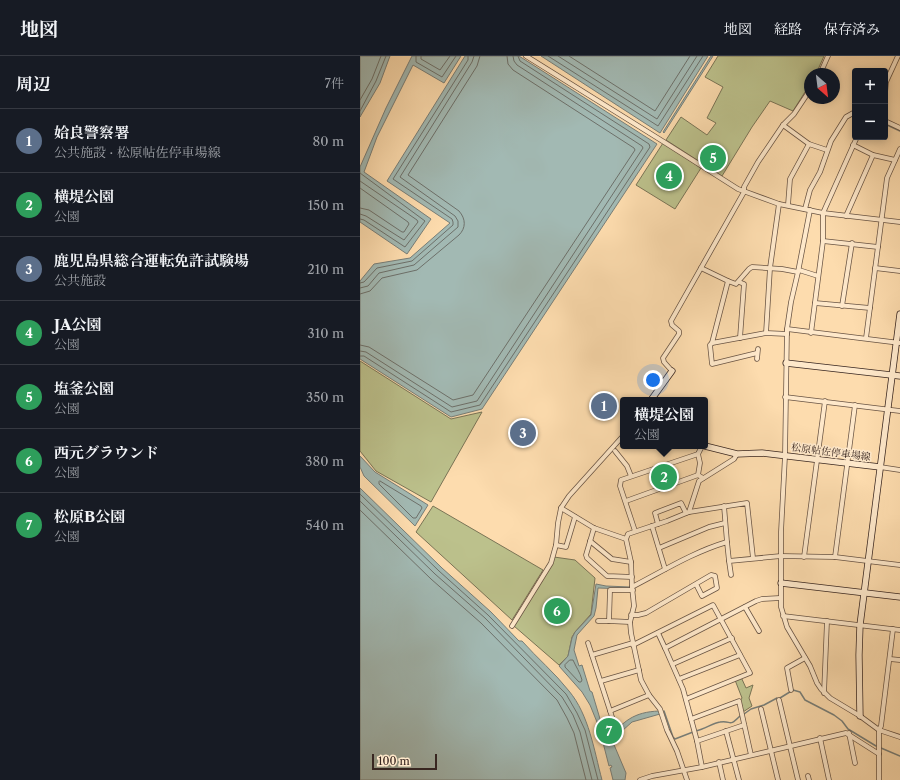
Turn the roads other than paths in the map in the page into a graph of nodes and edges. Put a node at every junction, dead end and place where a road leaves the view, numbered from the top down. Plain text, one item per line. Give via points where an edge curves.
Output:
1 (526, 56) edge
2 (828, 56) edge
3 (898, 56) edge
4 (823, 68) edge
5 (888, 78) edge
6 (804, 99) edge
7 (852, 114) edge
8 (888, 122) edge
9 (783, 125) junction
10 (900, 128) edge
11 (856, 140) edge
12 (809, 144) junction
13 (853, 145) junction
14 (900, 149) edge
15 (827, 150) junction
16 (873, 154) junction
17 (895, 160) junction
18 (744, 192) junction
19 (779, 204) junction
20 (788, 205) junction
21 (805, 208) junction
22 (810, 210) junction
23 (822, 213) junction
24 (846, 216) junction
25 (881, 220) junction
26 (900, 222) edge
27 (823, 241) junction
28 (852, 243) junction
29 (878, 247) junction
30 (701, 268) junction
31 (770, 268) junction
32 (875, 268) junction
33 (798, 271) junction
34 (900, 271) edge
35 (818, 276) junction
36 (728, 281) junction
37 (739, 282) junction
38 (815, 303) junction
39 (842, 306) junction
40 (870, 308) junction
41 (900, 314) edge
42 (787, 329) junction
43 (766, 333) junction
44 (811, 333) junction
45 (787, 334) junction
46 (740, 338) junction
47 (866, 338) junction
48 (712, 343) junction
49 (898, 343) edge
50 (757, 359) dead end
51 (786, 363) junction
52 (672, 371) joint
53 (892, 375) junction
54 (900, 376) edge
55 (655, 397) edge
56 (785, 397) junction
57 (825, 401) junction
58 (855, 405) junction
59 (888, 409) junction
60 (900, 411) edge
61 (620, 439) edge
62 (708, 447) edge
63 (700, 449) edge
64 (615, 451) dead end
65 (698, 454) junction
66 (737, 454) junction
67 (785, 456) junction
68 (817, 460) junction
69 (847, 464) junction
70 (880, 467) junction
71 (900, 470) edge
72 (698, 475) junction
73 (631, 476) junction
74 (703, 478) junction
75 (626, 501) junction
76 (724, 506) junction
77 (562, 508) junction
78 (688, 513) junction
79 (575, 517) junction
80 (725, 523) junction
81 (658, 524) junction
82 (652, 526) junction
83 (594, 528) junction
84 (635, 531) junction
85 (626, 539) junction
86 (590, 541) junction
87 (727, 542) junction
88 (556, 545) junction
89 (659, 548) junction
90 (781, 556) junction
91 (804, 556) junction
92 (834, 557) junction
93 (753, 558) junction
94 (729, 561) junction
95 (867, 561) junction
96 (631, 562) junction
97 (900, 565) edge
98 (665, 569) junction
99 (731, 576) dead end
100 (632, 577) junction
101 (781, 583) junction
102 (696, 584) junction
103 (632, 589) junction
104 (864, 593) junction
105 (900, 597) edge
106 (780, 598) junction
107 (745, 607) junction
108 (631, 615) junction
109 (783, 616) junction
110 (722, 619) junction
111 (598, 621) dead end
112 (609, 621) junction
113 (827, 621) junction
114 (630, 622) junction
115 (860, 625) junction
116 (512, 626) dead end
117 (893, 629) junction
118 (900, 630) edge
119 (759, 631) dead end
120 (658, 632) junction
121 (732, 638) junction
122 (588, 643) dead end
123 (633, 644) junction
124 (666, 648) junction
125 (592, 655) junction
126 (740, 655) junction
127 (805, 658) junction
128 (890, 659) junction
129 (900, 660) edge
130 (672, 664) junction
131 (639, 670) junction
132 (679, 679) junction
133 (601, 681) junction
134 (791, 690) dead end
135 (824, 693) junction
136 (649, 695) junction
137 (686, 699) junction
138 (779, 700) dead end
139 (761, 709) dead end
140 (610, 711) junction
141 (860, 716) junction
142 (692, 719) junction
143 (613, 720) dead end
144 (744, 725) junction
145 (879, 730) junction
146 (726, 731) junction
147 (849, 733) junction
148 (900, 737) edge
149 (820, 738) junction
150 (697, 741) junction
151 (790, 746) junction
152 (771, 750) junction
153 (879, 754) junction
154 (751, 755) junction
155 (733, 759) junction
156 (719, 762) junction
157 (855, 763) dead end
158 (702, 767) junction
159 (684, 771) junction
160 (652, 778) edge
161 (640, 780) edge
162 (687, 780) edge
163 (723, 780) edge
164 (739, 780) edge
165 (778, 780) edge
166 (798, 780) edge
167 (829, 780) edge
168 (879, 780) edge

1 - 18 street
2 - 4 street
3 - 5 street
6 - 9 street
7 - 15 street via 846,117
8 - 10 street
9 - 12 street
9 - 18 street via 755,168 744,187
11 - 13 street
12 - 15 street
12 - 20 street via 790,179
13 - 16 street
13 - 23 street
14 - 17 street
15 - 21 street
16 - 17 street
16 - 24 street
17 - 25 street via 887,178
18 - 19 street
18 - 30 street
19 - 20 street
19 - 31 street
20 - 21 street
21 - 22 street
22 - 23 street
22 - 33 street
23 - 24 street
23 - 27 street
24 - 25 street
25 - 26 street
25 - 29 street
27 - 28 street
27 - 35 street
28 - 29 street
28 - 39 street
29 - 32 street
30 - 36 street
30 - 52 street via 671,321 679,334 663,358
31 - 33 street
31 - 37 street via 752,267
31 - 43 street
32 - 34 street
32 - 40 street
33 - 35 street
33 - 42 street
35 - 38 street
36 - 37 street via 736,284
36 - 48 street
37 - 46 street via 744,284
38 - 39 street
38 - 44 street
39 - 40 street
40 - 47 street
41 - 49 street, 松原帖佐停車場線
42 - 44 street
42 - 45 street
43 - 45 street
43 - 46 street
44 - 47 street
45 - 51 street
46 - 48 street
47 - 49 street
48 - 50 street via 712,364 758,351
49 - 53 street, 松原帖佐停車場線
51 - 53 street
51 - 56 street
52 - 55 street
53 - 54 street
53 - 59 street, 松原帖佐停車場線
56 - 57 street
56 - 67 street
57 - 58 street
57 - 68 street
58 - 59 street
58 - 69 street
59 - 60 street
59 - 70 street, 松原帖佐停車場線
61 - 77 street via 569,496
62 - 66 street, 松原帖佐停車場線
63 - 65 street
64 - 73 street via 627,466
65 - 72 street
65 - 73 street
66 - 67 street, 松原帖佐停車場線 via 762,453
66 - 74 street via 734,460
67 - 68 street, 松原帖佐停車場線
67 - 90 street
68 - 69 street, 松原帖佐停車場線
68 - 91 street
69 - 70 street, 松原帖佐停車場線
69 - 92 street
70 - 71 street
70 - 95 street
72 - 74 street
72 - 75 street
73 - 75 street via 620,482
74 - 78 street
75 - 84 street
76 - 78 street
76 - 80 street
76 - 93 street via 747,503
77 - 79 street
77 - 88 street
78 - 81 street
78 - 81 street via 681,503 655,513
79 - 83 street
79 - 88 street via 566,547
80 - 87 street
80 - 89 street
81 - 82 street
82 - 84 street
82 - 89 street
83 - 85 street
83 - 86 street
84 - 85 street via 628,534
85 - 96 street
86 - 96 street via 612,559
86 - 100 street via 586,558 607,576
87 - 94 street
87 - 98 street via 710,547
88 - 116 street via 551,563
89 - 98 street
90 - 91 street
90 - 93 street
90 - 101 street
91 - 92 street
92 - 95 street
93 - 94 street
94 - 99 street
95 - 97 street
95 - 104 street
96 - 100 street
98 - 103 street
100 - 103 street
101 - 104 street
101 - 106 street
102 - 102 street via 711,575 715,576 717,588 702,596
102 - 108 street via 646,613
103 - 108 street via 634,606
103 - 112 street via 610,590
104 - 105 street
104 - 115 street
106 - 107 street via 762,598
106 - 109 street
107 - 110 street
107 - 119 street
108 - 114 street
109 - 113 street
109 - 127 street
110 - 120 street via 713,605
110 - 121 street
110 - 124 street
111 - 112 street
112 - 114 street
113 - 115 street
113 - 135 street
114 - 123 street
115 - 117 street
115 - 141 street
117 - 118 street
117 - 128 street
120 - 123 street
120 - 124 street
121 - 126 street
121 - 130 street
122 - 125 street
123 - 125 street
123 - 131 street
124 - 130 street
125 - 133 street
126 - 132 street
126 - 137 street via 750,673
127 - 134 street via 788,668
127 - 135 street
128 - 129 street
128 - 145 street
130 - 132 street
131 - 133 street
131 - 136 street
132 - 137 street
133 - 140 street
135 - 141 street
136 - 140 street
136 - 159 street via 660,709
137 - 142 street
138 - 151 street
139 - 152 street
140 - 143 street
141 - 145 street
142 - 144 street via 739,701
142 - 150 street
144 - 146 street
144 - 154 street
145 - 148 street
145 - 153 street
146 - 150 street
146 - 155 street
147 - 149 street
147 - 153 street
147 - 157 street
149 - 151 street
149 - 167 street
150 - 158 street
151 - 152 street
151 - 166 street
152 - 154 street
152 - 165 street
153 - 168 street
154 - 155 street
155 - 156 street
155 - 164 street
156 - 158 street
156 - 163 street
158 - 159 street
159 - 160 street
159 - 162 street
160 - 161 street

